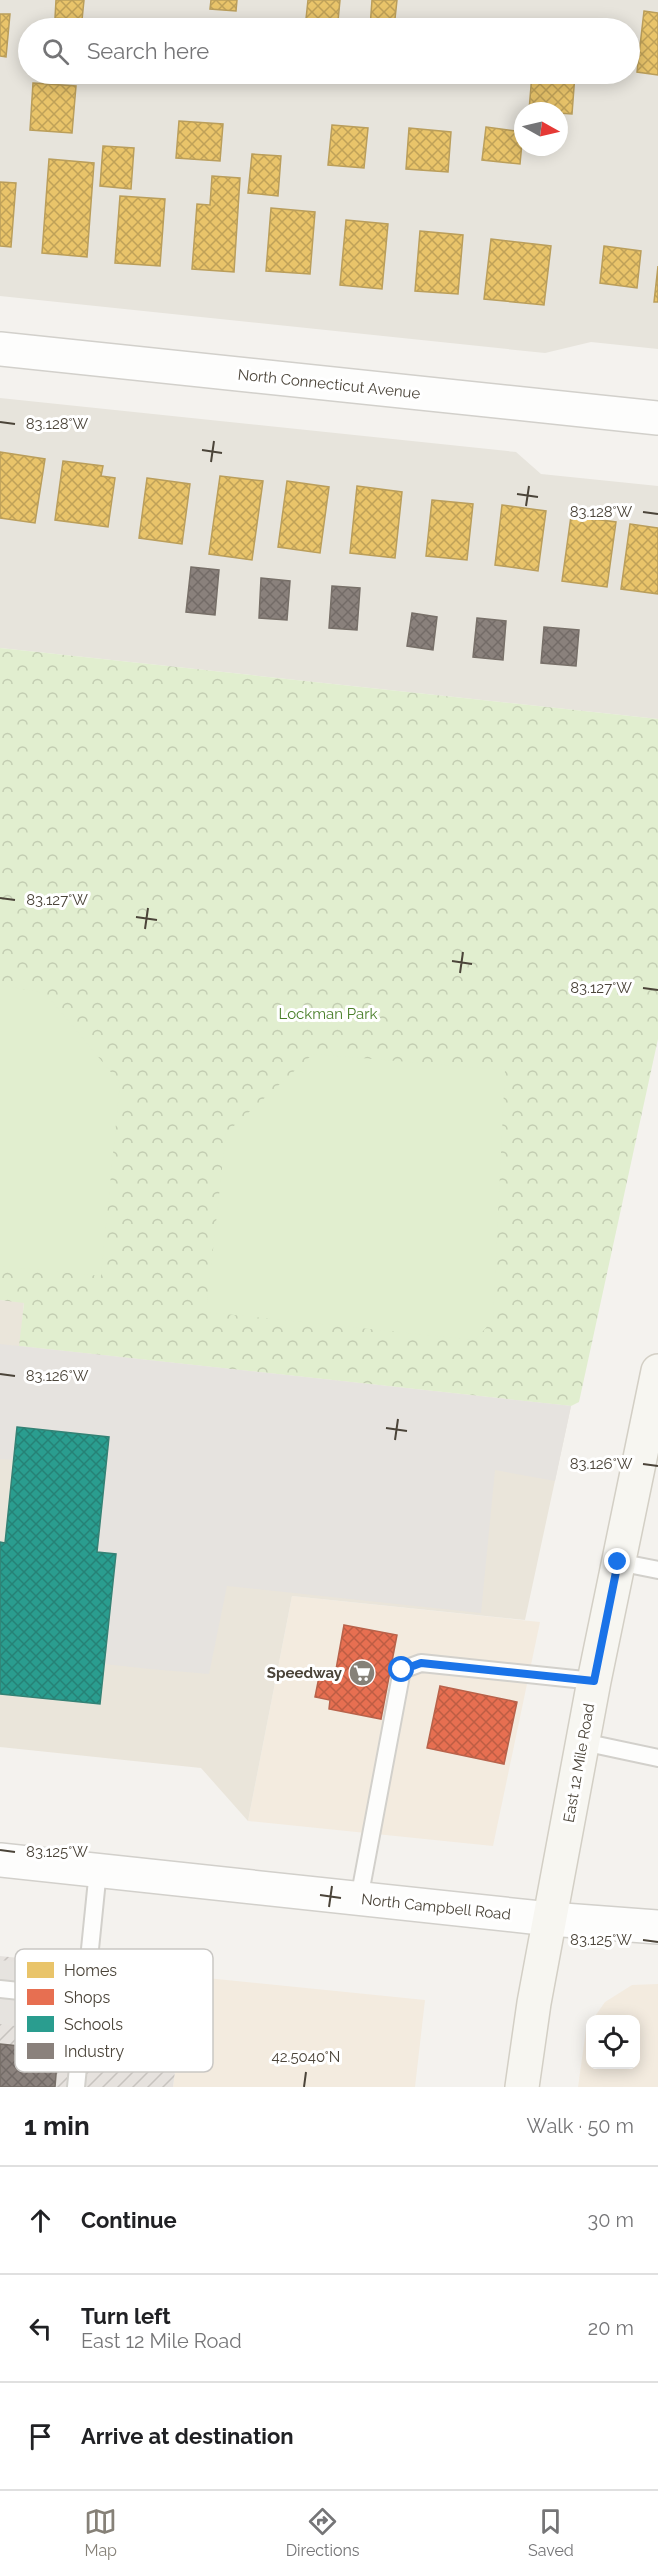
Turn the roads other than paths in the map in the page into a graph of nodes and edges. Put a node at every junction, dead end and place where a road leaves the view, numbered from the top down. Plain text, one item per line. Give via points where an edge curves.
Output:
1 (0, 349) edge
2 (658, 418) edge
3 (658, 1371) edge
4 (618, 1562) junction
5 (658, 1570) edge
6 (594, 1681) junction
7 (583, 1742) junction
8 (658, 1758) edge
9 (0, 1860) edge
10 (98, 1870) junction
11 (359, 1899) junction
12 (550, 1918) junction
13 (658, 1927) edge
14 (91, 1949) edge
15 (0, 1989) edge
16 (15, 1991) edge
17 (78, 2072) edge
18 (76, 2087) edge
19 (522, 2087) edge

1 - 2 street, North Connecticut Avenue
3 - 4 main road, East 12 Mile Road
4 - 5 lane
4 - 6 main road, East 12 Mile Road
6 - 7 main road, East 12 Mile Road
6 - 11 lane via 421,1663 402,1670
7 - 8 lane
7 - 12 main road, East 12 Mile Road
9 - 10 street, North Campbell Road
10 - 11 street, North Campbell Road
10 - 14 lane
11 - 12 street, North Campbell Road
12 - 13 street, North Campbell Road
12 - 19 main road, East 12 Mile Road
15 - 16 lane
17 - 18 lane

